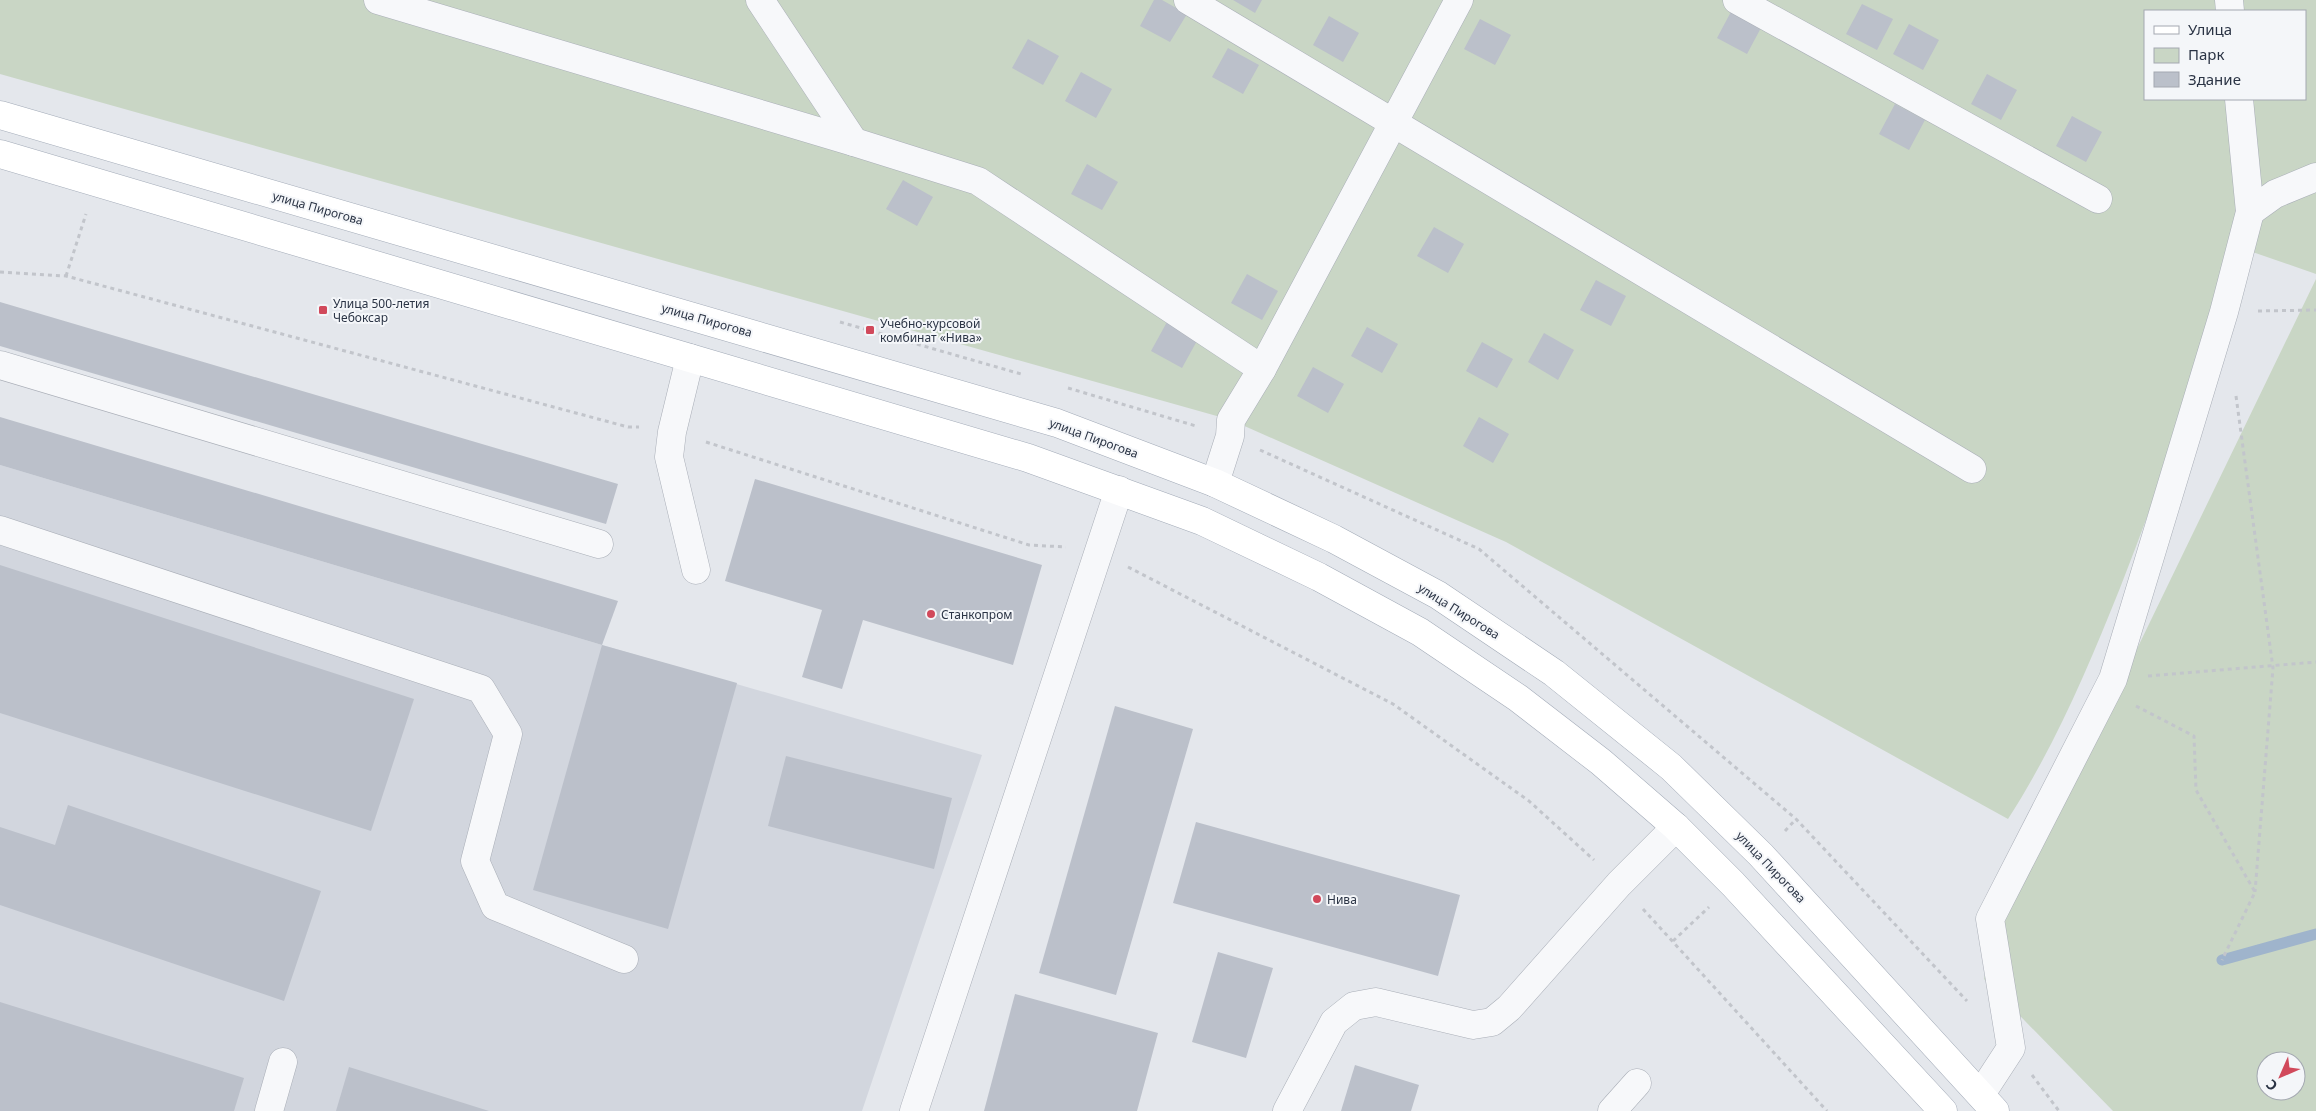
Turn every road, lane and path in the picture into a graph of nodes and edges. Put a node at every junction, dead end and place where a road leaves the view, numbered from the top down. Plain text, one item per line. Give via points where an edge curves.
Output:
1 (378, 0) edge
2 (760, 0) edge
3 (1188, 0) edge
4 (1459, 0) edge
5 (1736, 0) edge
6 (2239, 100) edge
7 (0, 115) edge
8 (1392, 124) junction
9 (854, 142) junction
10 (0, 154) edge
11 (2316, 177) edge
12 (2098, 199) dead end
13 (87, 212) dead end
14 (2250, 212) junction
15 (0, 272) edge
16 (66, 276) junction
17 (2316, 310) edge
18 (2224, 312) junction
19 (700, 318) junction
20 (690, 358) junction
21 (0, 365) edge
22 (1262, 369) junction
23 (2235, 391) dead end
24 (648, 428) dead end
25 (699, 440) dead end
26 (1132, 451) junction
27 (1972, 469) dead end
28 (1215, 483) junction
29 (1119, 490) junction
30 (1202, 522) junction
31 (0, 530) edge
32 (599, 544) dead end
33 (1074, 547) dead end
34 (1123, 564) dead end
35 (696, 570) dead end
36 (2316, 662) edge
37 (2273, 668) junction
38 (2110, 685) junction
39 (1702, 798) junction
40 (1796, 819) dead end
41 (1676, 827) junction
42 (1779, 837) dead end
43 (1601, 866) dead end
44 (2255, 892) junction
45 (1640, 906) dead end
46 (1711, 906) dead end
47 (1673, 941) junction
48 (624, 959) dead end
49 (2222, 960) dead end
50 (283, 1062) dead end
51 (1637, 1084) dead end
52 (1979, 1105) edge
53 (269, 1111) edge
54 (914, 1111) edge
55 (1286, 1111) edge
56 (1612, 1111) edge
57 (1827, 1111) edge
58 (1943, 1111) edge

1 - 9 street
2 - 9 street
3 - 8 street
4 - 8 street
5 - 12 street
6 - 14 street
7 - 19 main road, улица Пирогова
8 - 22 street
8 - 27 street
9 - 22 street via 978,182
10 - 20 main road
11 - 14 street via 2275,194
13 - 16 path
14 - 18 street
15 - 16 path
16 - 24 path via 628,427
17 - 18 path
18 - 38 street
19 - 20 main road
19 - 26 main road, улица Пирогова via 1057,423
20 - 29 main road via 1028,458
20 - 35 street via 669,457
21 - 32 street
22 - 28 street via 1231,420 1230,436
23 - 37 path
25 - 33 path via 1029,545
26 - 28 main road, улица Пирогова
26 - 29 main road
28 - 30 main road
28 - 39 main road, улица Пирогова via 1334,539 1438,595 1554,673
29 - 30 main road
29 - 54 street
30 - 41 main road via 1319,577 1420,632 1518,698 1601,762
31 - 48 street via 481,690 508,734 475,861 495,906
34 - 43 path via 1393,704 1529,801
36 - 37 path
37 - 38 path
37 - 44 path
38 - 44 path via 2194,736 2196,790
38 - 52 street via 1990,919 2012,1048
39 - 41 main road
39 - 52 main road, улица Пирогова via 1761,855
40 - 42 path
41 - 55 street via 1619,884 1509,1008 1492,1022 1473,1025 1376,1002 1354,1006 1334,1022
41 - 58 main road
44 - 49 path
45 - 47 path
46 - 47 path
47 - 57 path
50 - 53 street
51 - 56 street

